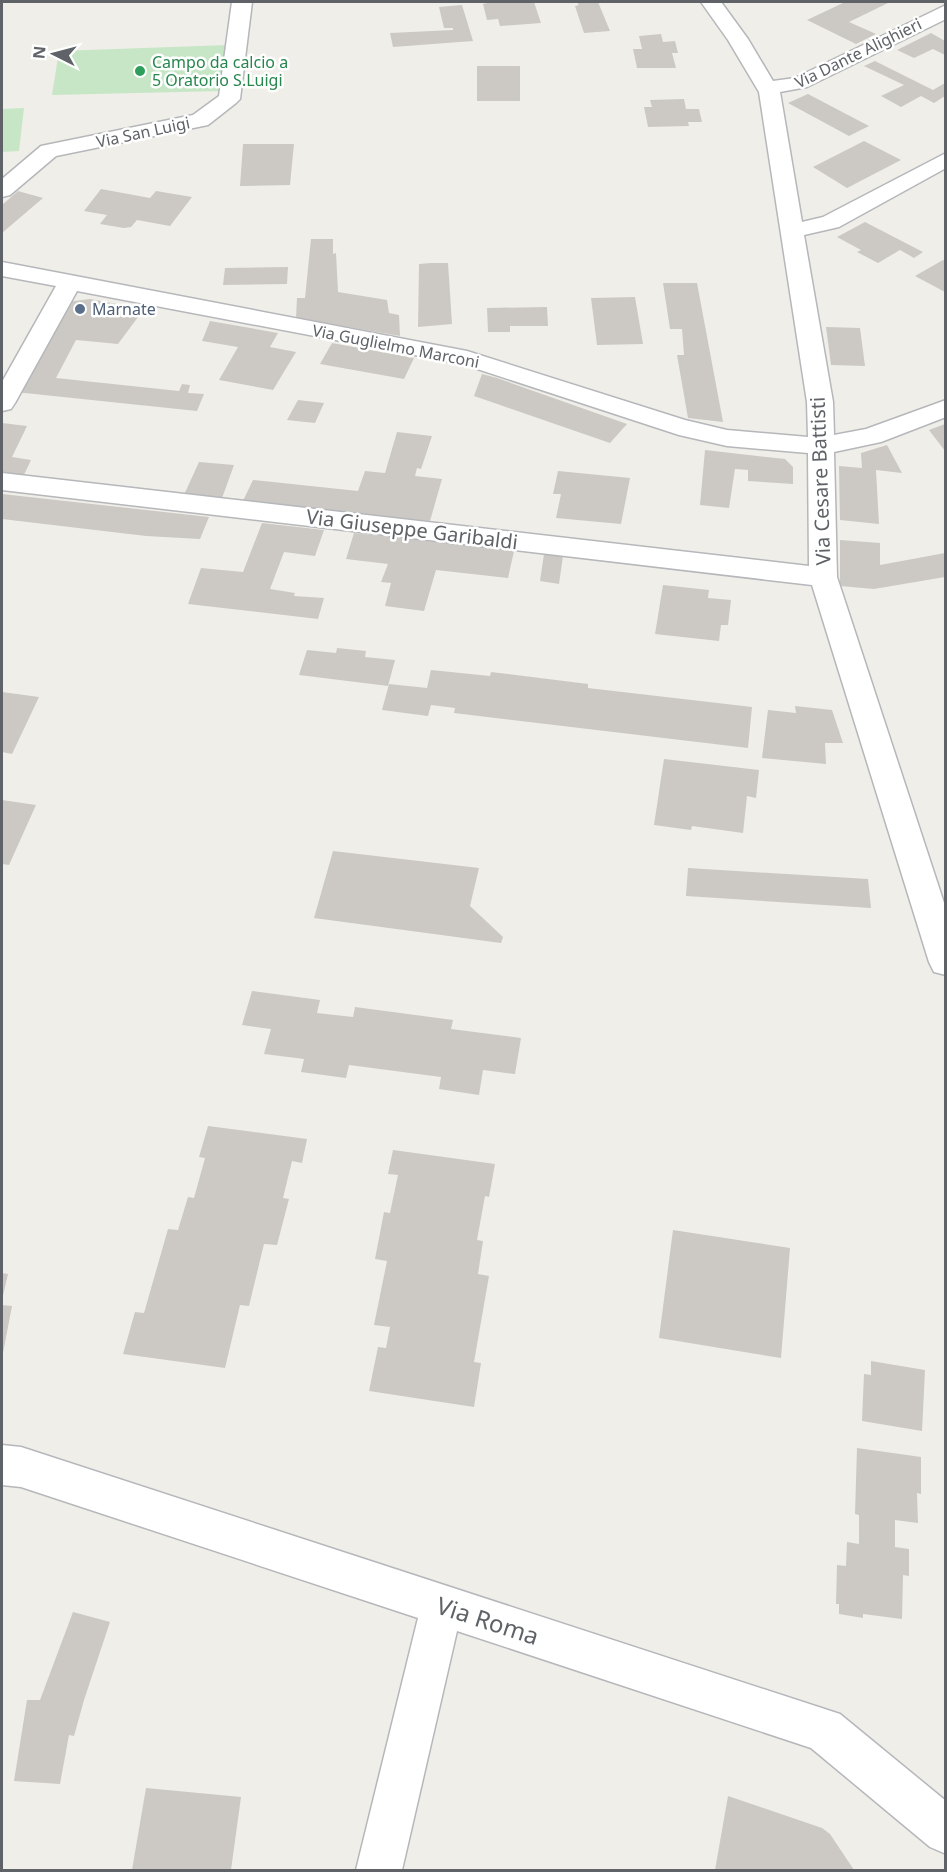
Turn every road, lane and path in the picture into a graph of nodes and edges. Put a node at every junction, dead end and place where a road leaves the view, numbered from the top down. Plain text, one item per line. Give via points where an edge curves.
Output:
1 (242, 2) edge
2 (711, 2) edge
3 (945, 11) edge
4 (768, 88) junction
5 (945, 159) edge
6 (2, 190) edge
7 (790, 230) junction
8 (2, 269) edge
9 (69, 284) junction
10 (2, 403) edge
11 (945, 408) edge
12 (821, 446) junction
13 (2, 482) edge
14 (823, 577) junction
15 (945, 962) edge
16 (2, 1465) edge
17 (442, 1605) junction
18 (945, 1832) edge
19 (379, 1870) edge

1 - 6 street, Via San Luigi via 229,99 200,120 49,151
2 - 4 street, Via Cesare Battisti
3 - 4 street, Via Dante Alighieri via 800,83
4 - 7 street, Via Cesare Battisti
5 - 7 street via 824,225
7 - 12 street, Via Cesare Battisti via 820,402
8 - 9 street, Via Guglielmo Marconi
9 - 10 street
9 - 12 street, Via Guglielmo Marconi via 467,358 680,427 727,438
11 - 12 street, Via Guglielmo Marconi via 872,436
12 - 14 street, Via Cesare Battisti
13 - 14 street, Via Giuseppe Garibaldi
14 - 15 street, Via Cesare Battisti
16 - 17 street, Via Roma via 21,1467
17 - 18 street, Via Roma via 824,1730
17 - 19 street

